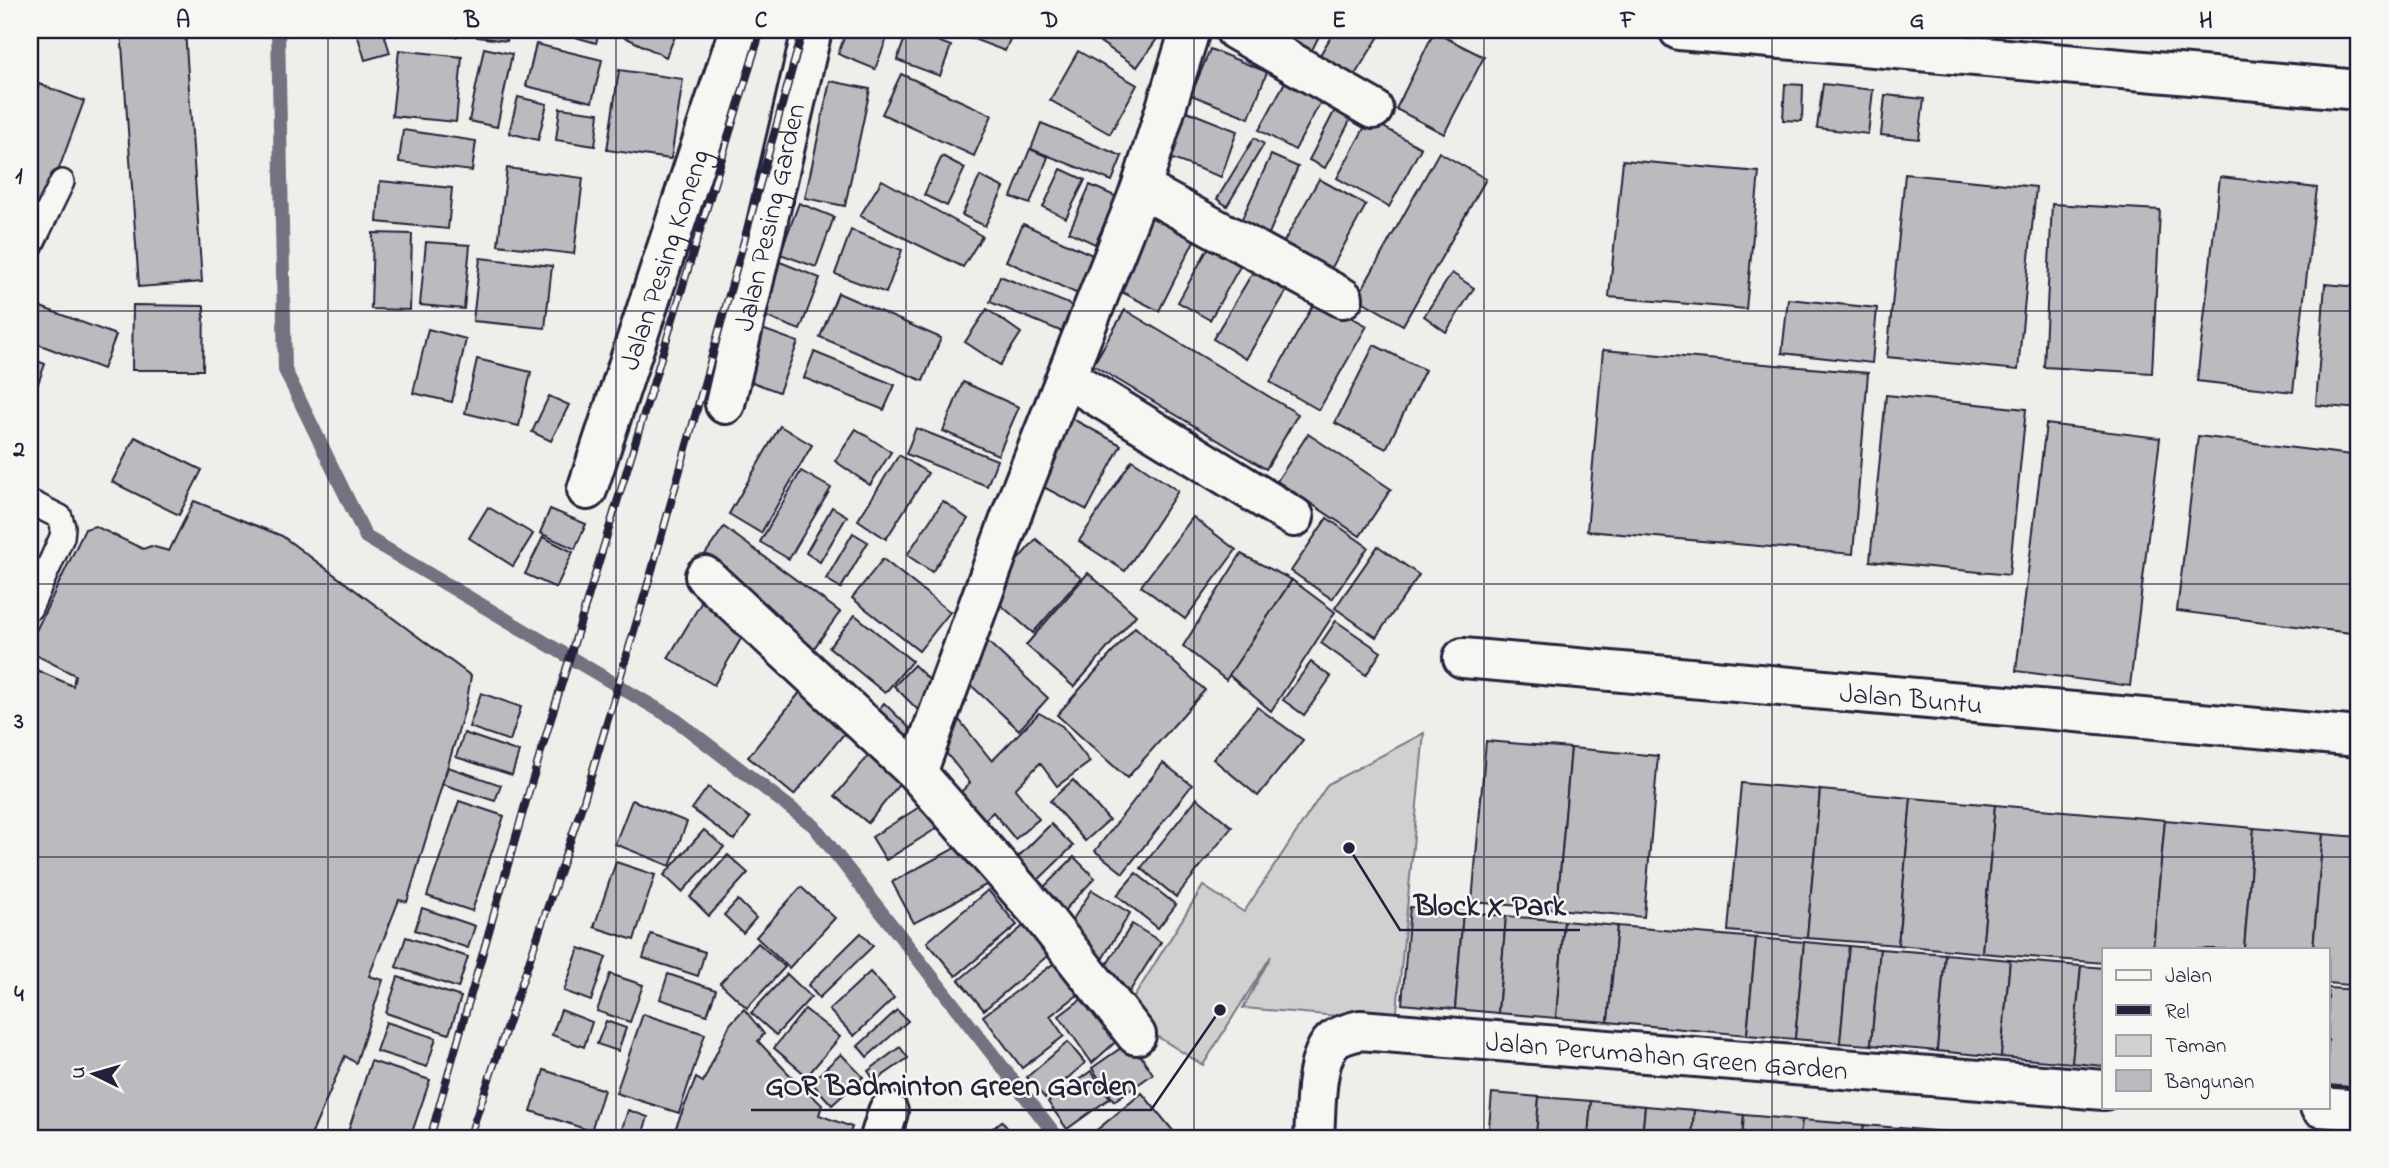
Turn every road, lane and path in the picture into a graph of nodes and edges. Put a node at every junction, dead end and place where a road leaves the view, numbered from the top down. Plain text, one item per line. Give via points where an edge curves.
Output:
1 (739, 30) edge
2 (812, 30) edge
3 (1190, 30) edge
4 (1235, 30) edge
5 (1679, 30) edge
6 (2359, 90) edge
7 (1373, 109) dead end
8 (62, 182) dead end
9 (1141, 188) junction
10 (30, 248) edge
11 (1343, 298) dead end
12 (1066, 377) junction
13 (725, 404) dead end
14 (587, 490) dead end
15 (30, 502) edge
16 (1294, 517) dead end
17 (705, 576) dead end
18 (30, 608) edge
19 (1463, 659) dead end
20 (2359, 737) edge
21 (917, 773) junction
22 (1136, 1035) dead end
23 (2102, 1090) edge
24 (2330, 1108) edge
25 (2359, 1110) edge
26 (1314, 1138) edge

1 - 14 street, Jalan Pesing Koneng
2 - 13 street, Jalan Pesing Garden
3 - 9 street
4 - 7 street
5 - 6 street
8 - 10 lane
9 - 11 street
9 - 12 street
12 - 16 street
12 - 21 street
15 - 18 lane via 60,517 63,527
17 - 21 street
19 - 20 street, Jalan Buntu
21 - 22 street via 1043,918
23 - 26 street, Jalan Perumahan Green Garden via 1360,1030 1330,1042 1324,1056
24 - 25 street

